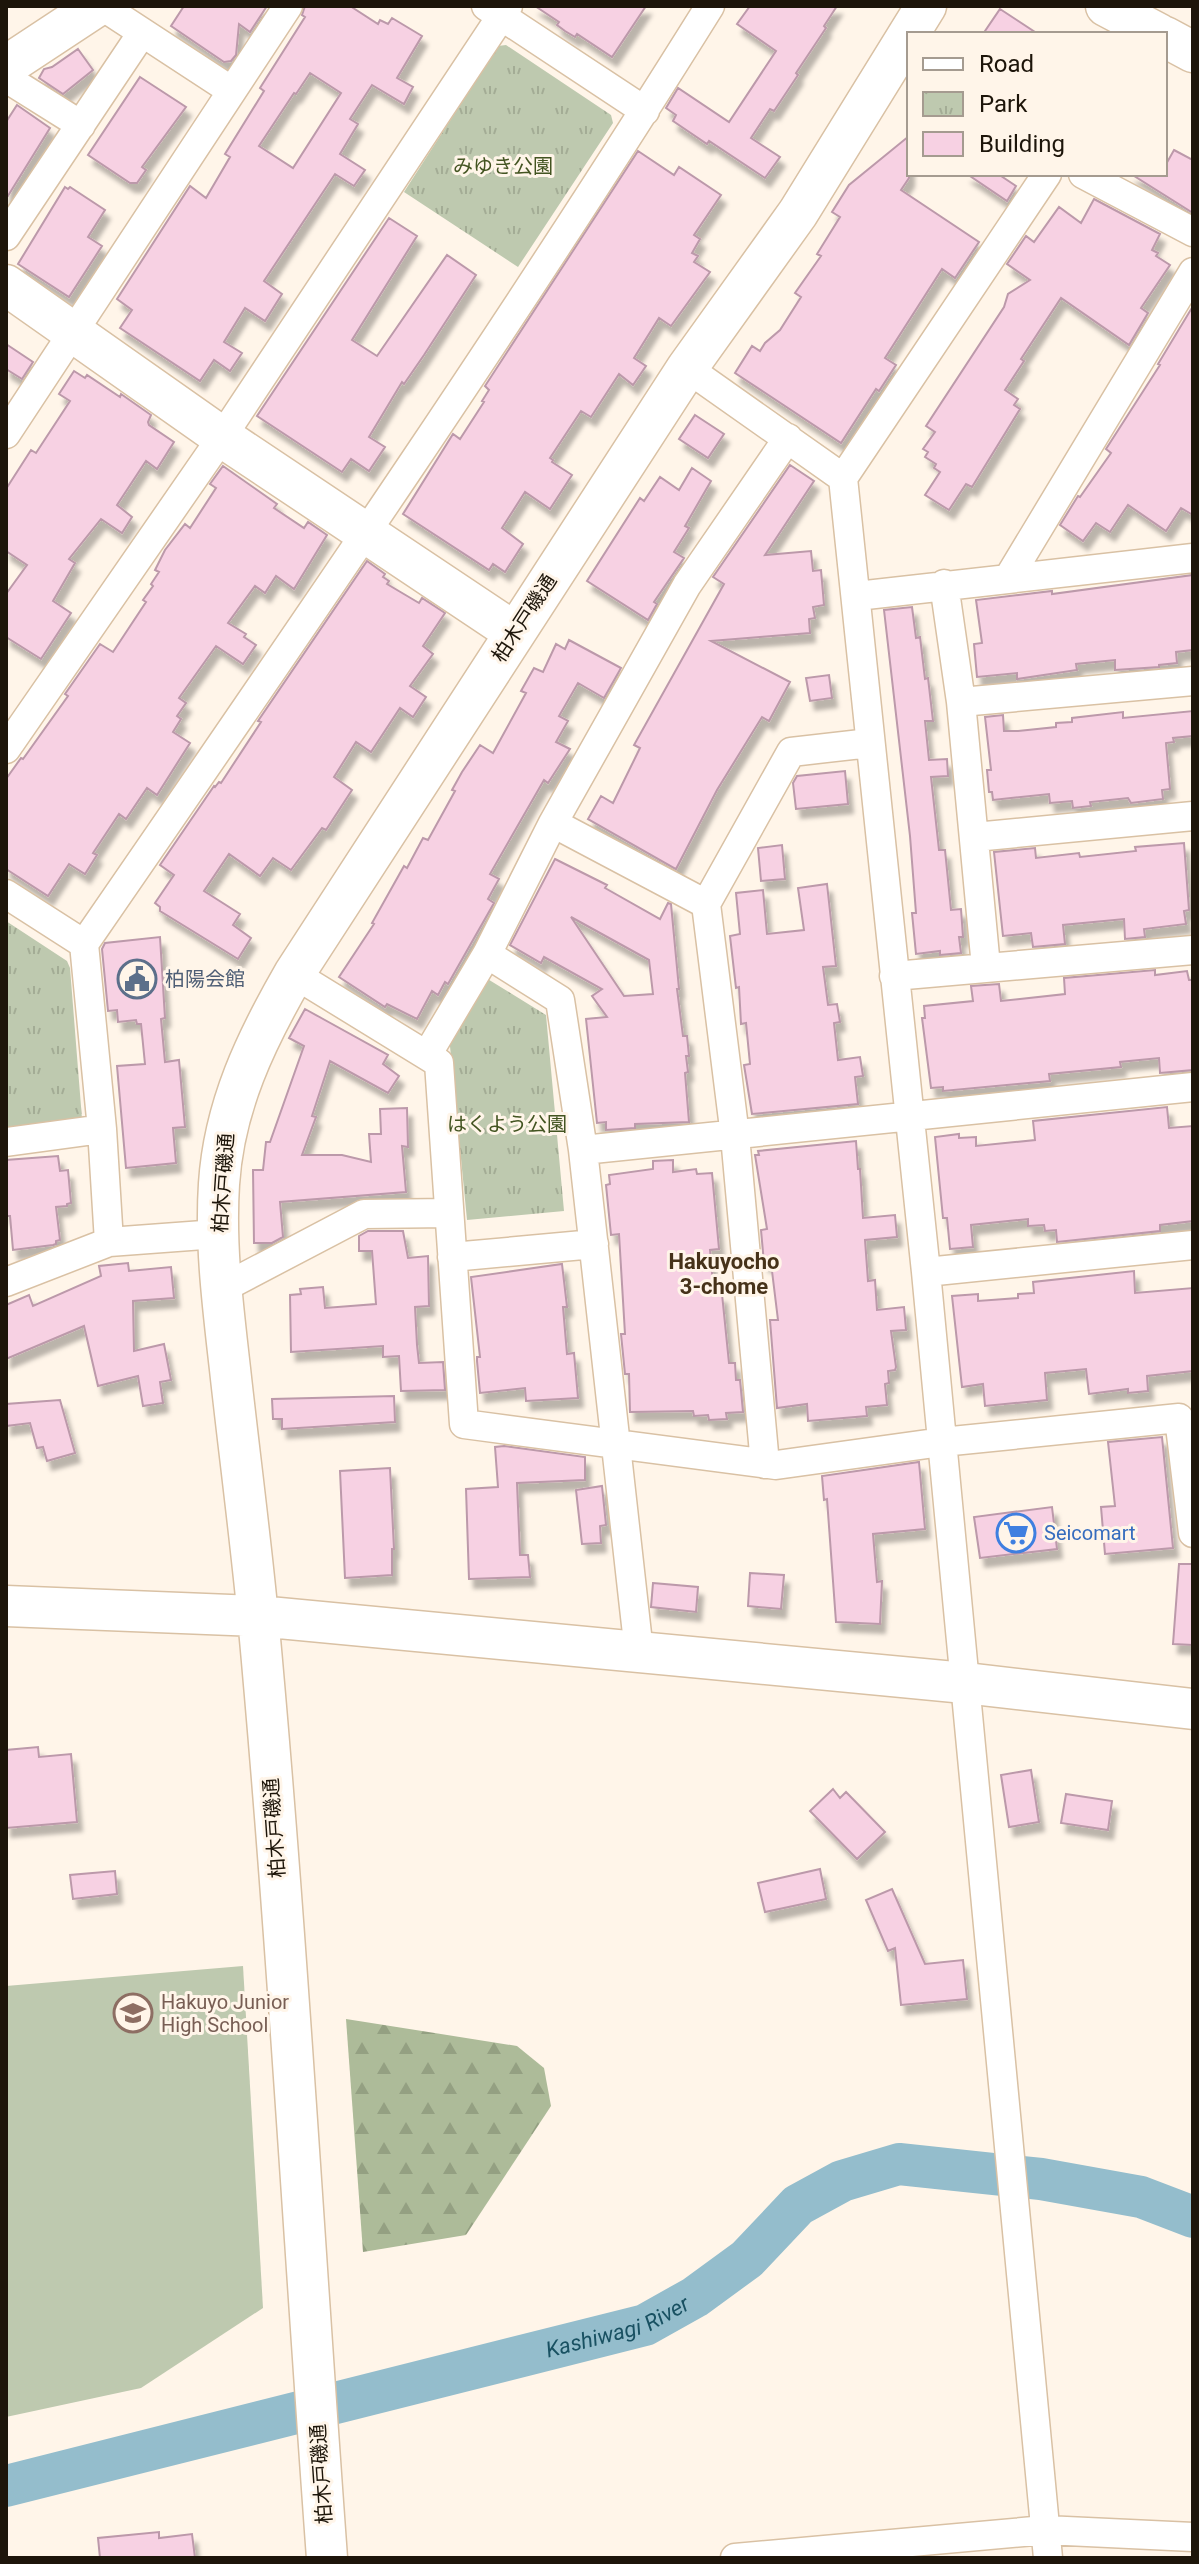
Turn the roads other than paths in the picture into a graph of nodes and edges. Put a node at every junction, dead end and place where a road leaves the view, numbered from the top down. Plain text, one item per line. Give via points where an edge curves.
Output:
1 (100, 6) edge
2 (288, 6) edge
3 (710, 6) edge
4 (926, 6) edge
5 (498, 10) edge
6 (910, 32) edge
7 (142, 33) junction
8 (907, 37) edge
9 (1167, 37) edge
10 (1193, 52) edge
11 (6, 66) edge
12 (6, 78) edge
13 (232, 91) junction
14 (645, 111) junction
15 (81, 125) junction
16 (1046, 176) edge
17 (1087, 176) edge
18 (1193, 232) edge
19 (6, 236) edge
20 (1193, 272) edge
21 (6, 285) edge
22 (75, 331) junction
23 (687, 368) junction
24 (6, 434) edge
25 (222, 437) junction
26 (788, 438) junction
27 (843, 478) junction
28 (367, 534) junction
29 (1193, 558) edge
30 (1009, 577) junction
31 (944, 584) junction
32 (857, 596) junction
33 (514, 632) junction
34 (1193, 681) edge
35 (961, 702) junction
36 (870, 743) junction
37 (6, 749) edge
38 (1193, 816) edge
39 (553, 823) junction
40 (975, 837) junction
41 (6, 894) edge
42 (706, 904) junction
43 (84, 944) junction
44 (1193, 950) edge
45 (487, 954) junction
46 (986, 967) junction
47 (294, 974) junction
48 (894, 976) junction
49 (427, 1055) junction
50 (1193, 1087) edge
51 (910, 1118) junction
52 (102, 1129) junction
53 (735, 1136) junction
54 (6, 1142) edge
55 (583, 1150) junction
56 (449, 1213) junction
57 (217, 1234) junction
58 (109, 1242) junction
59 (594, 1244) junction
60 (1193, 1245) edge
61 (452, 1257) junction
62 (926, 1272) junction
63 (6, 1282) edge
64 (221, 1289) junction
65 (942, 1442) junction
66 (617, 1443) junction
67 (765, 1464) junction
68 (1193, 1533) edge
69 (6, 1606) edge
70 (258, 1616) junction
71 (639, 1652) junction
72 (965, 1683) junction
73 (1193, 1709) edge
74 (1045, 2530) junction
75 (1193, 2537) edge
76 (327, 2558) edge
77 (735, 2558) edge
78 (1048, 2558) edge

1 - 7 street
1 - 11 street
2 - 13 street
3 - 14 street
4 - 6 street, 柏木戸磯通
5 - 14 street
5 - 25 street
7 - 13 street
7 - 15 street
8 - 23 street, 柏木戸磯通 via 798,213
9 - 10 street
12 - 15 street
13 - 22 street
14 - 28 street
15 - 19 street
16 - 27 street
17 - 18 street
20 - 30 street
21 - 22 street
22 - 24 street
22 - 25 street
23 - 26 street
23 - 33 street, 柏木戸磯通
25 - 28 street
25 - 37 street
26 - 27 street
26 - 39 street via 687,585
27 - 32 street
28 - 33 street
28 - 43 street
29 - 30 street
30 - 31 street
31 - 32 street
31 - 35 street
32 - 36 street
33 - 47 street, 柏木戸磯通
34 - 35 street
35 - 40 street
36 - 42 street via 791,752
36 - 48 street
38 - 40 street
39 - 42 street
39 - 45 street
40 - 46 street
41 - 43 street
42 - 53 street
43 - 52 street
44 - 46 street
45 - 49 street
45 - 55 street via 560,1000
46 - 48 street
47 - 49 street
47 - 57 street, 柏木戸磯通 via 263,1027 226,1125
48 - 51 street
49 - 56 street via 439,1063
50 - 51 street
51 - 53 street
51 - 62 street
52 - 54 street
52 - 58 street
53 - 55 street
53 - 67 street
55 - 59 street
56 - 61 street
56 - 64 street via 364,1214
57 - 58 street
57 - 64 street, 柏木戸磯通
58 - 63 street
59 - 61 street
59 - 66 street
60 - 62 street
61 - 66 street via 464,1424
62 - 65 street
64 - 70 street, 柏木戸磯通
65 - 67 street
65 - 68 street via 1179,1418
65 - 72 street
66 - 67 street
66 - 71 street
69 - 70 street
70 - 71 street
70 - 76 street, 柏木戸磯通
71 - 72 street
72 - 73 street
72 - 74 street
74 - 75 street
74 - 77 street
74 - 78 street

